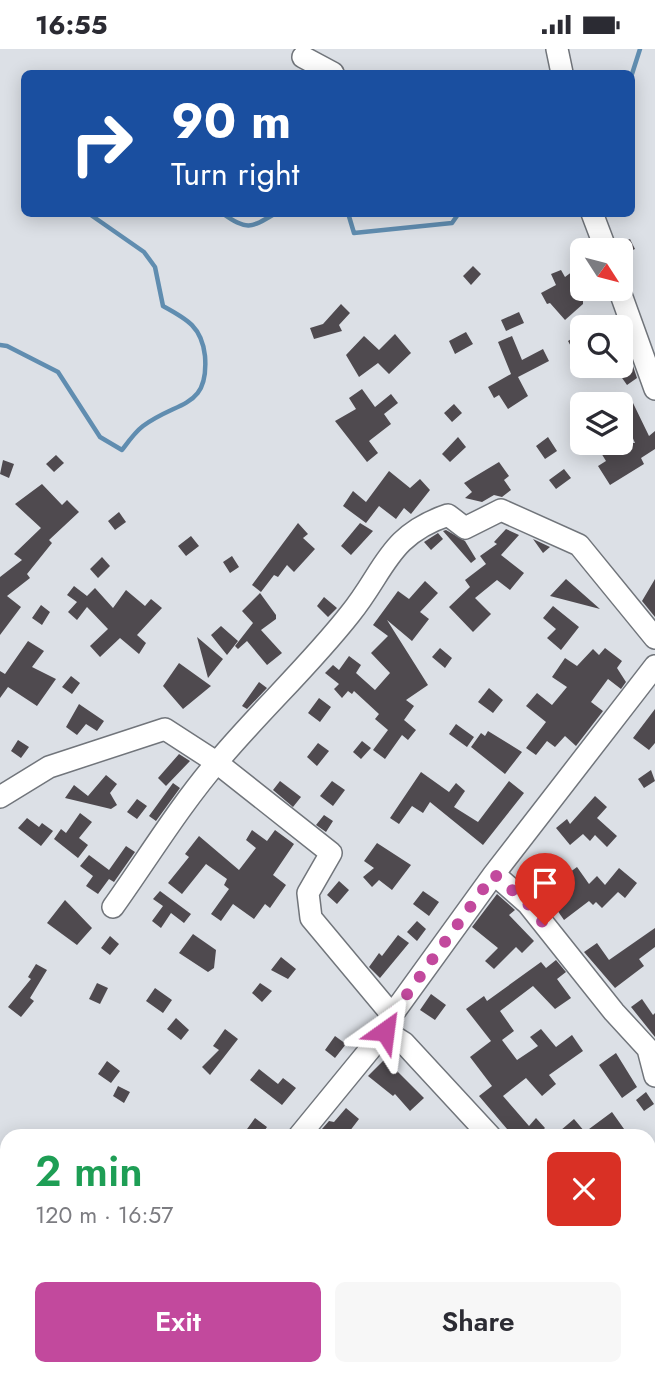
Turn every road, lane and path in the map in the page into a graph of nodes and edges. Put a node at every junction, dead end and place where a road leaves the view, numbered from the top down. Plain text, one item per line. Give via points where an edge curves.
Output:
1 (557, 49) edge
2 (303, 57) dead end
3 (327, 70) edge
4 (561, 70) edge
5 (594, 217) edge
6 (601, 238) edge
7 (623, 301) edge
8 (655, 389) edge
9 (655, 638) edge
10 (655, 666) edge
11 (216, 762) junction
12 (0, 797) edge
13 (494, 874) junction
14 (113, 907) dead end
15 (389, 1023) junction
16 (655, 1076) edge
17 (305, 1129) edge
18 (484, 1129) edge

1 - 4 street
2 - 3 street
5 - 6 street
7 - 8 street
9 - 11 street via 579,545 501,510 465,528 448,515 410,533 383,561 352,613
10 - 13 street
11 - 12 street via 165,729 49,767
11 - 14 street
11 - 15 street via 331,853 308,893 311,918
13 - 15 street
13 - 16 street via 528,904 648,1049
15 - 17 street
15 - 18 street

